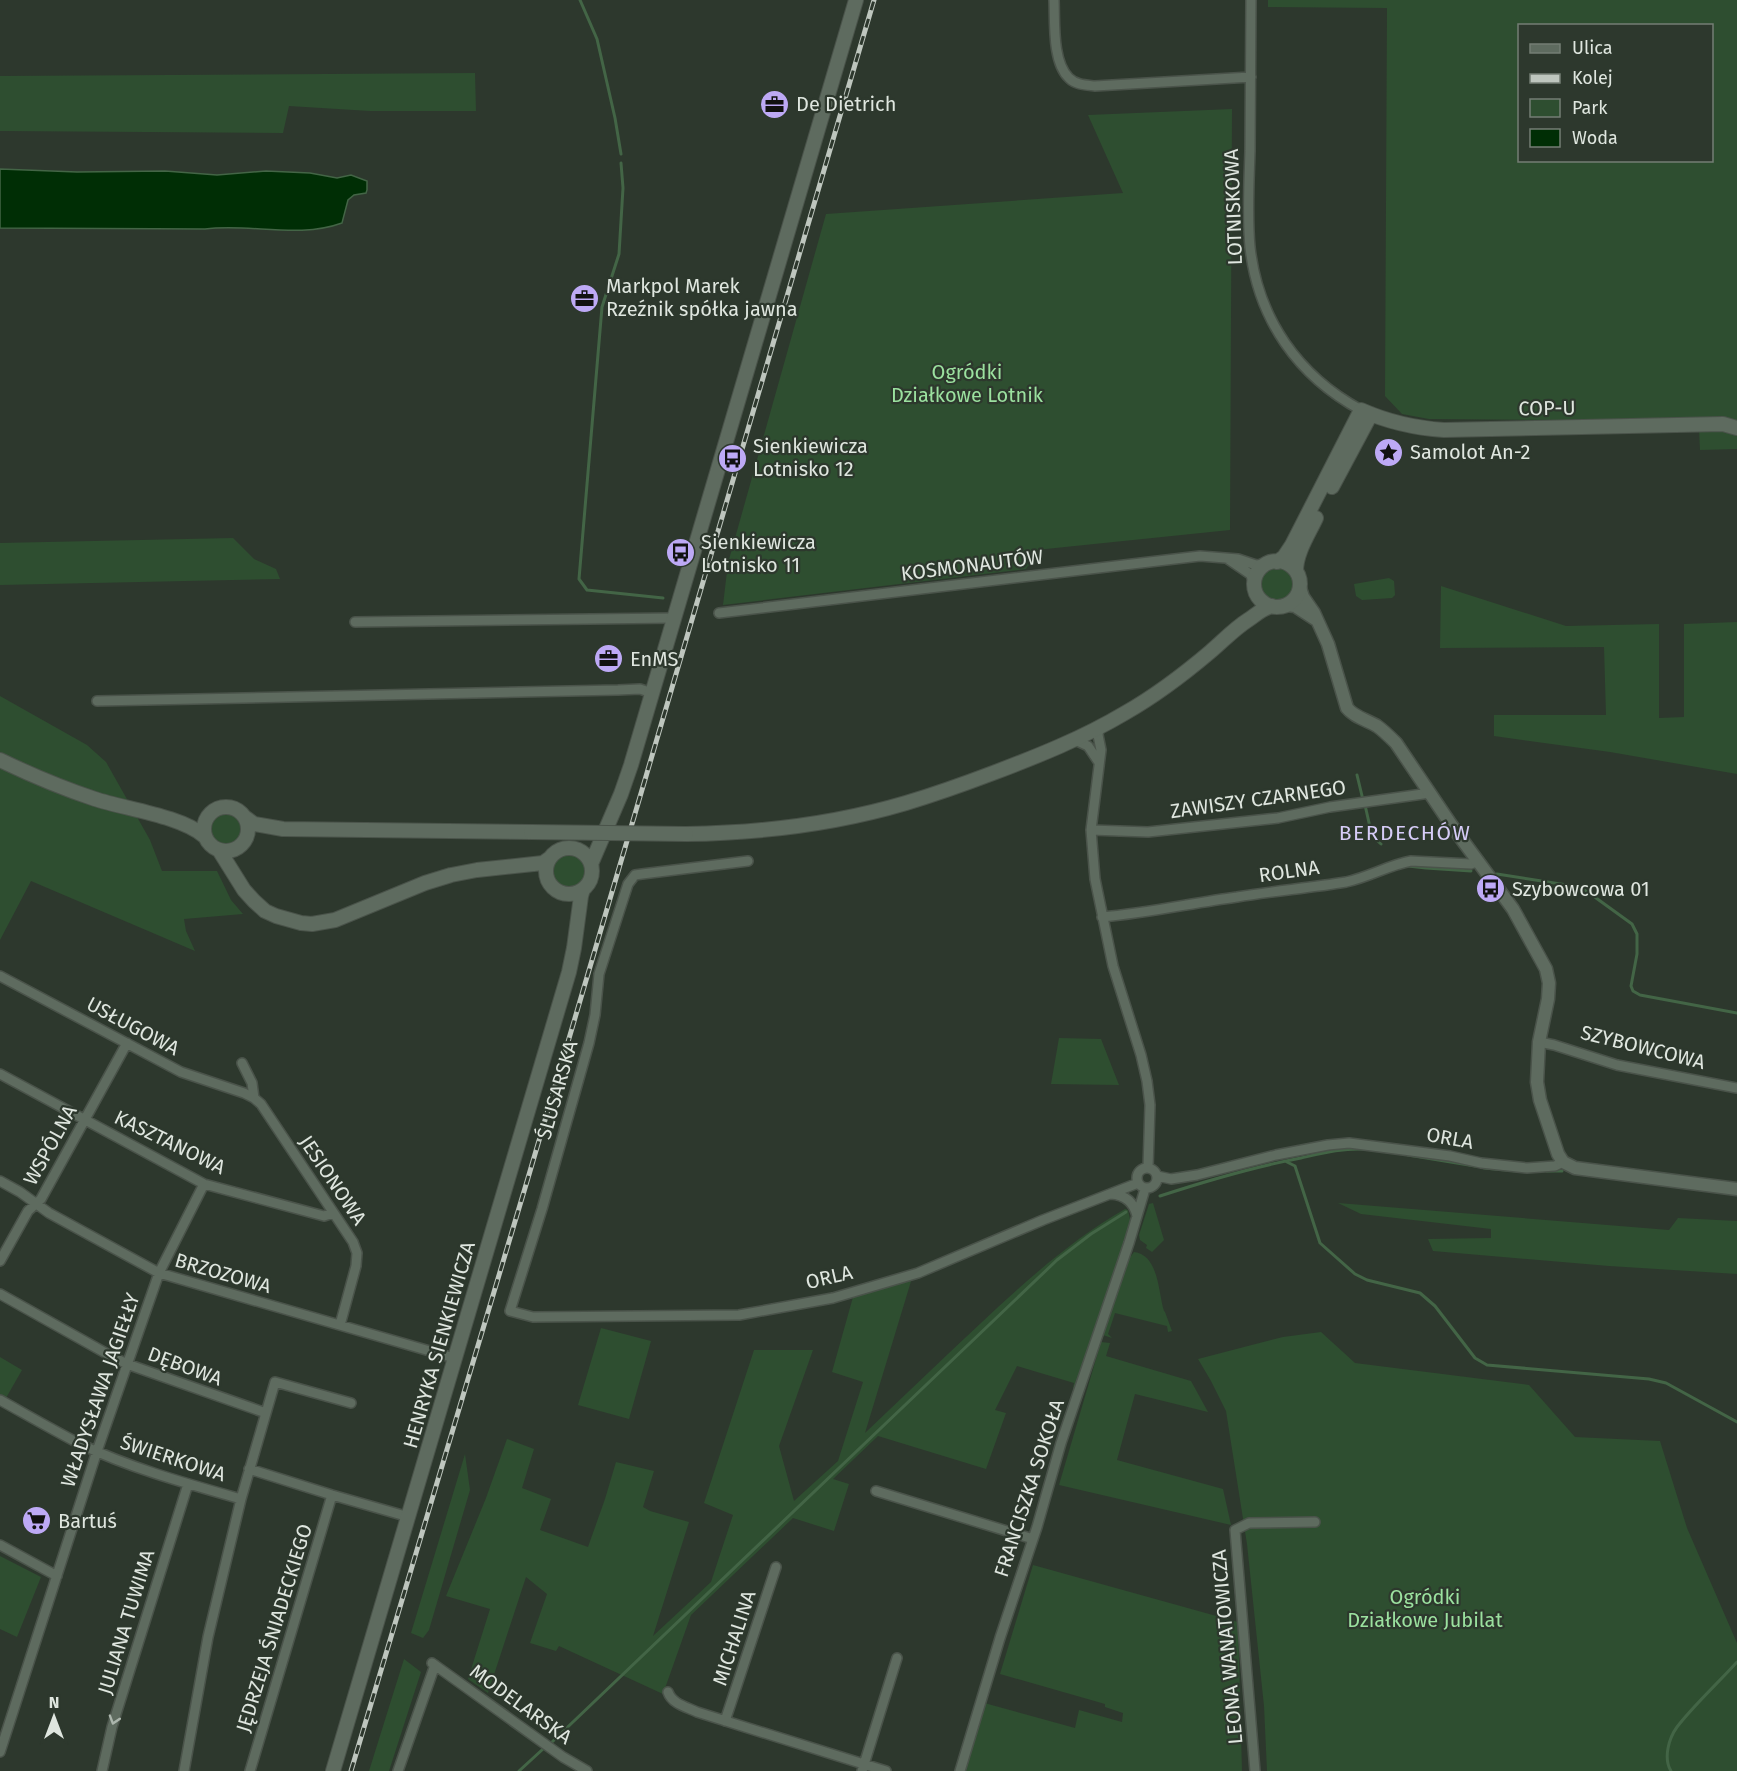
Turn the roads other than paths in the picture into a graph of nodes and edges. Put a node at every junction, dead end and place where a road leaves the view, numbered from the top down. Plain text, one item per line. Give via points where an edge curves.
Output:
1 (856, 0) edge
2 (1054, 0) edge
3 (1251, 0) edge
4 (1251, 77) junction
5 (1366, 412) junction
6 (1737, 428) edge
7 (1228, 559) junction
8 (1272, 563) junction
9 (1296, 571) junction
10 (1255, 587) junction
11 (1300, 588) junction
12 (1287, 605) junction
13 (1272, 606) junction
14 (720, 613) dead end
15 (674, 618) junction
16 (1316, 620) junction
17 (355, 622) dead end
18 (1239, 625) junction
19 (652, 693) junction
20 (97, 700) dead end
21 (1099, 728) junction
22 (1075, 740) junction
23 (0, 760) edge
24 (1098, 761) junction
25 (1430, 793) junction
26 (208, 815) junction
27 (170, 818) junction
28 (246, 818) junction
29 (283, 829) junction
30 (605, 829) junction
31 (1091, 830) junction
32 (204, 836) junction
33 (243, 843) junction
34 (575, 849) junction
35 (219, 850) junction
36 (550, 858) junction
37 (748, 861) dead end
38 (1479, 861) junction
39 (591, 864) junction
40 (503, 868) junction
41 (238, 880) junction
42 (548, 880) junction
43 (583, 888) junction
44 (563, 893) junction
45 (1102, 917) junction
46 (576, 928) junction
47 (0, 976) edge
48 (1539, 1042) junction
49 (127, 1043) junction
50 (242, 1063) dead end
51 (0, 1074) edge
52 (1737, 1089) edge
53 (254, 1098) junction
54 (85, 1119) junction
55 (1563, 1162) junction
56 (1148, 1168) junction
57 (1157, 1176) junction
58 (0, 1181) edge
59 (204, 1184) junction
60 (1141, 1186) junction
61 (1737, 1189) edge
62 (1108, 1194) junction
63 (36, 1204) junction
64 (333, 1213) junction
65 (1137, 1218) junction
66 (0, 1261) edge
67 (159, 1273) junction
68 (0, 1294) edge
69 (510, 1311) joint
70 (340, 1325) junction
71 (454, 1358) junction
72 (127, 1364) junction
73 (0, 1400) edge
74 (351, 1403) dead end
75 (266, 1413) junction
76 (97, 1451) junction
77 (249, 1469) junction
78 (188, 1484) junction
79 (876, 1491) dead end
80 (332, 1496) junction
81 (241, 1499) junction
82 (409, 1517) junction
83 (1315, 1522) dead end
84 (1033, 1539) junction
85 (0, 1545) edge
86 (776, 1567) dead end
87 (57, 1576) junction
88 (897, 1658) dead end
89 (668, 1692) dead end
90 (725, 1721) junction
91 (4, 1723) edge
92 (0, 1752) edge
93 (863, 1768) edge
94 (102, 1771) edge
95 (184, 1771) edge
96 (250, 1771) edge
97 (333, 1771) edge
98 (398, 1771) edge
99 (588, 1771) edge
100 (886, 1771) edge
101 (960, 1771) edge
102 (1255, 1771) edge

1 - 15 main road
2 - 4 street via 1058,57 1062,70 1076,83 1095,86
3 - 4 street, LOTNISKOWA
4 - 5 street, LOTNISKOWA via 1250,241 1259,293 1274,327 1297,360 1323,386
5 - 6 main road, COP-U via 1403,425 1444,430 1723,424
5 - 8 main road via 1292,546 1284,557
5 - 9 main road via 1307,537
7 - 8 street, KOSMONAUTÓW via 1256,565
7 - 10 street via 1250,574
7 - 14 street, KOSMONAUTÓW via 1200,556
8 - 9 main road via 1287,564
8 - 10 main road via 1258,572
9 - 11 main road
10 - 13 main road via 1262,601
10 - 18 main road via 1254,601
11 - 12 main road
11 - 16 street
12 - 13 main road
12 - 16 street
13 - 18 main road
15 - 17 street
15 - 19 main road
16 - 25 street via 1328,644 1347,708 1396,743
18 - 21 main road via 1170,684
19 - 20 street via 640,689
19 - 30 main road via 621,794
21 - 22 main road
21 - 24 street
22 - 24 street via 1088,746
22 - 29 main road, bridge via 906,803 776,829 686,834
23 - 27 main road via 95,799
24 - 31 street
25 - 31 street, ZAWISZY CZARNEGO via 1198,827 1148,832
25 - 38 street
26 - 27 main road
26 - 28 main road via 228,806
26 - 32 main road
27 - 32 main road
28 - 29 main road via 254,824
28 - 33 main road via 249,829
29 - 33 main road via 254,835
30 - 34 main road via 584,847
30 - 39 main road
31 - 45 street
32 - 35 main road
33 - 35 main road via 230,851
33 - 41 main road via 236,855
34 - 36 main road via 558,851
34 - 39 main road
35 - 41 main road
36 - 40 main road via 543,863
36 - 42 main road
37 - 69 street, ŚLUSARSKA via 631,878 599,974 589,1043
38 - 45 street, ROLNA via 1411,861 1346,882
38 - 48 street via 1513,909 1546,969 1550,983
39 - 43 main road via 591,875
40 - 41 main road via 451,875 335,920 312,924 288,921 265,911
40 - 42 main road via 542,875
42 - 44 main road
43 - 44 main road
43 - 46 main road, HENRYKA SIENKIEWICZA
44 - 46 main road, HENRYKA SIENKIEWICZA
45 - 56 street via 1147,1081
46 - 71 main road, HENRYKA SIENKIEWICZA via 569,972
47 - 49 street, USŁUGOWA
48 - 52 street, SZYBOWCOWA via 1617,1065
48 - 55 street via 1539,1091
49 - 53 street, USŁUGOWA via 181,1072
49 - 54 street, WSPÓLNA
50 - 53 street
51 - 54 street, KASZTANOWA
53 - 64 street, JESIONOWA
54 - 59 street, KASZTANOWA
54 - 63 street, WSPÓLNA
55 - 57 street, ORLA via 1527,1168 1349,1143 1276,1155 1197,1175 1171,1179
55 - 61 street, ORLA via 1575,1168
56 - 57 street
56 - 60 street via 1138,1173
57 - 60 street via 1154,1186
58 - 63 street, BRZOZOWA
59 - 64 street, KASZTANOWA via 324,1216
59 - 67 street, WŁADYSŁAWA JAGIEŁŁY
60 - 62 street, ORLA
60 - 65 street, FRANCISZKA SOKOŁA
62 - 65 street via 1127,1198
62 - 69 street, ORLA via 918,1274 833,1298 739,1315 533,1317
63 - 66 street, WSPÓLNA via 28,1211
63 - 67 street, BRZOZOWA
64 - 70 street, JESIONOWA via 357,1253
65 - 84 street, FRANCISZKA SOKOŁA
67 - 70 street, BRZOZOWA
67 - 72 street, WŁADYSŁAWA JAGIEŁŁY
68 - 72 street, DĘBOWA
70 - 71 street, BRZOZOWA
71 - 82 main road, HENRYKA SIENKIEWICZA
72 - 75 street, DĘBOWA
72 - 76 street, WŁADYSŁAWA JAGIEŁŁY
73 - 76 street, ŚWIERKOWA
74 - 75 street via 275,1382
75 - 77 street
76 - 78 street, ŚWIERKOWA
76 - 87 street, WŁADYSŁAWA JAGIEŁŁY
77 - 80 street
77 - 81 street
78 - 81 street, ŚWIERKOWA
78 -> 94 street, JULIANA TUWIMA
79 - 84 street
80 - 82 street
80 - 96 street, JĘDRZEJA ŚNIADECKIEGO
81 - 95 street via 208,1637
82 - 97 main road, HENRYKA SIENKIEWICZA
83 - 102 street, LEONA WANATOWICZA via 1249,1523 1235,1530
84 - 101 street, FRANCISZKA SOKOŁA
85 - 87 street
86 - 90 street, MICHALINA
87 - 91 street, WŁADYSŁAWA JAGIEŁŁY
88 - 93 street
89 - 90 street via 674,1701
90 - 93 street
91 - 92 street, WŁADYSŁAWA JAGIEŁŁY
93 - 100 street
98 - 99 street, MODELARSKA via 434,1664

